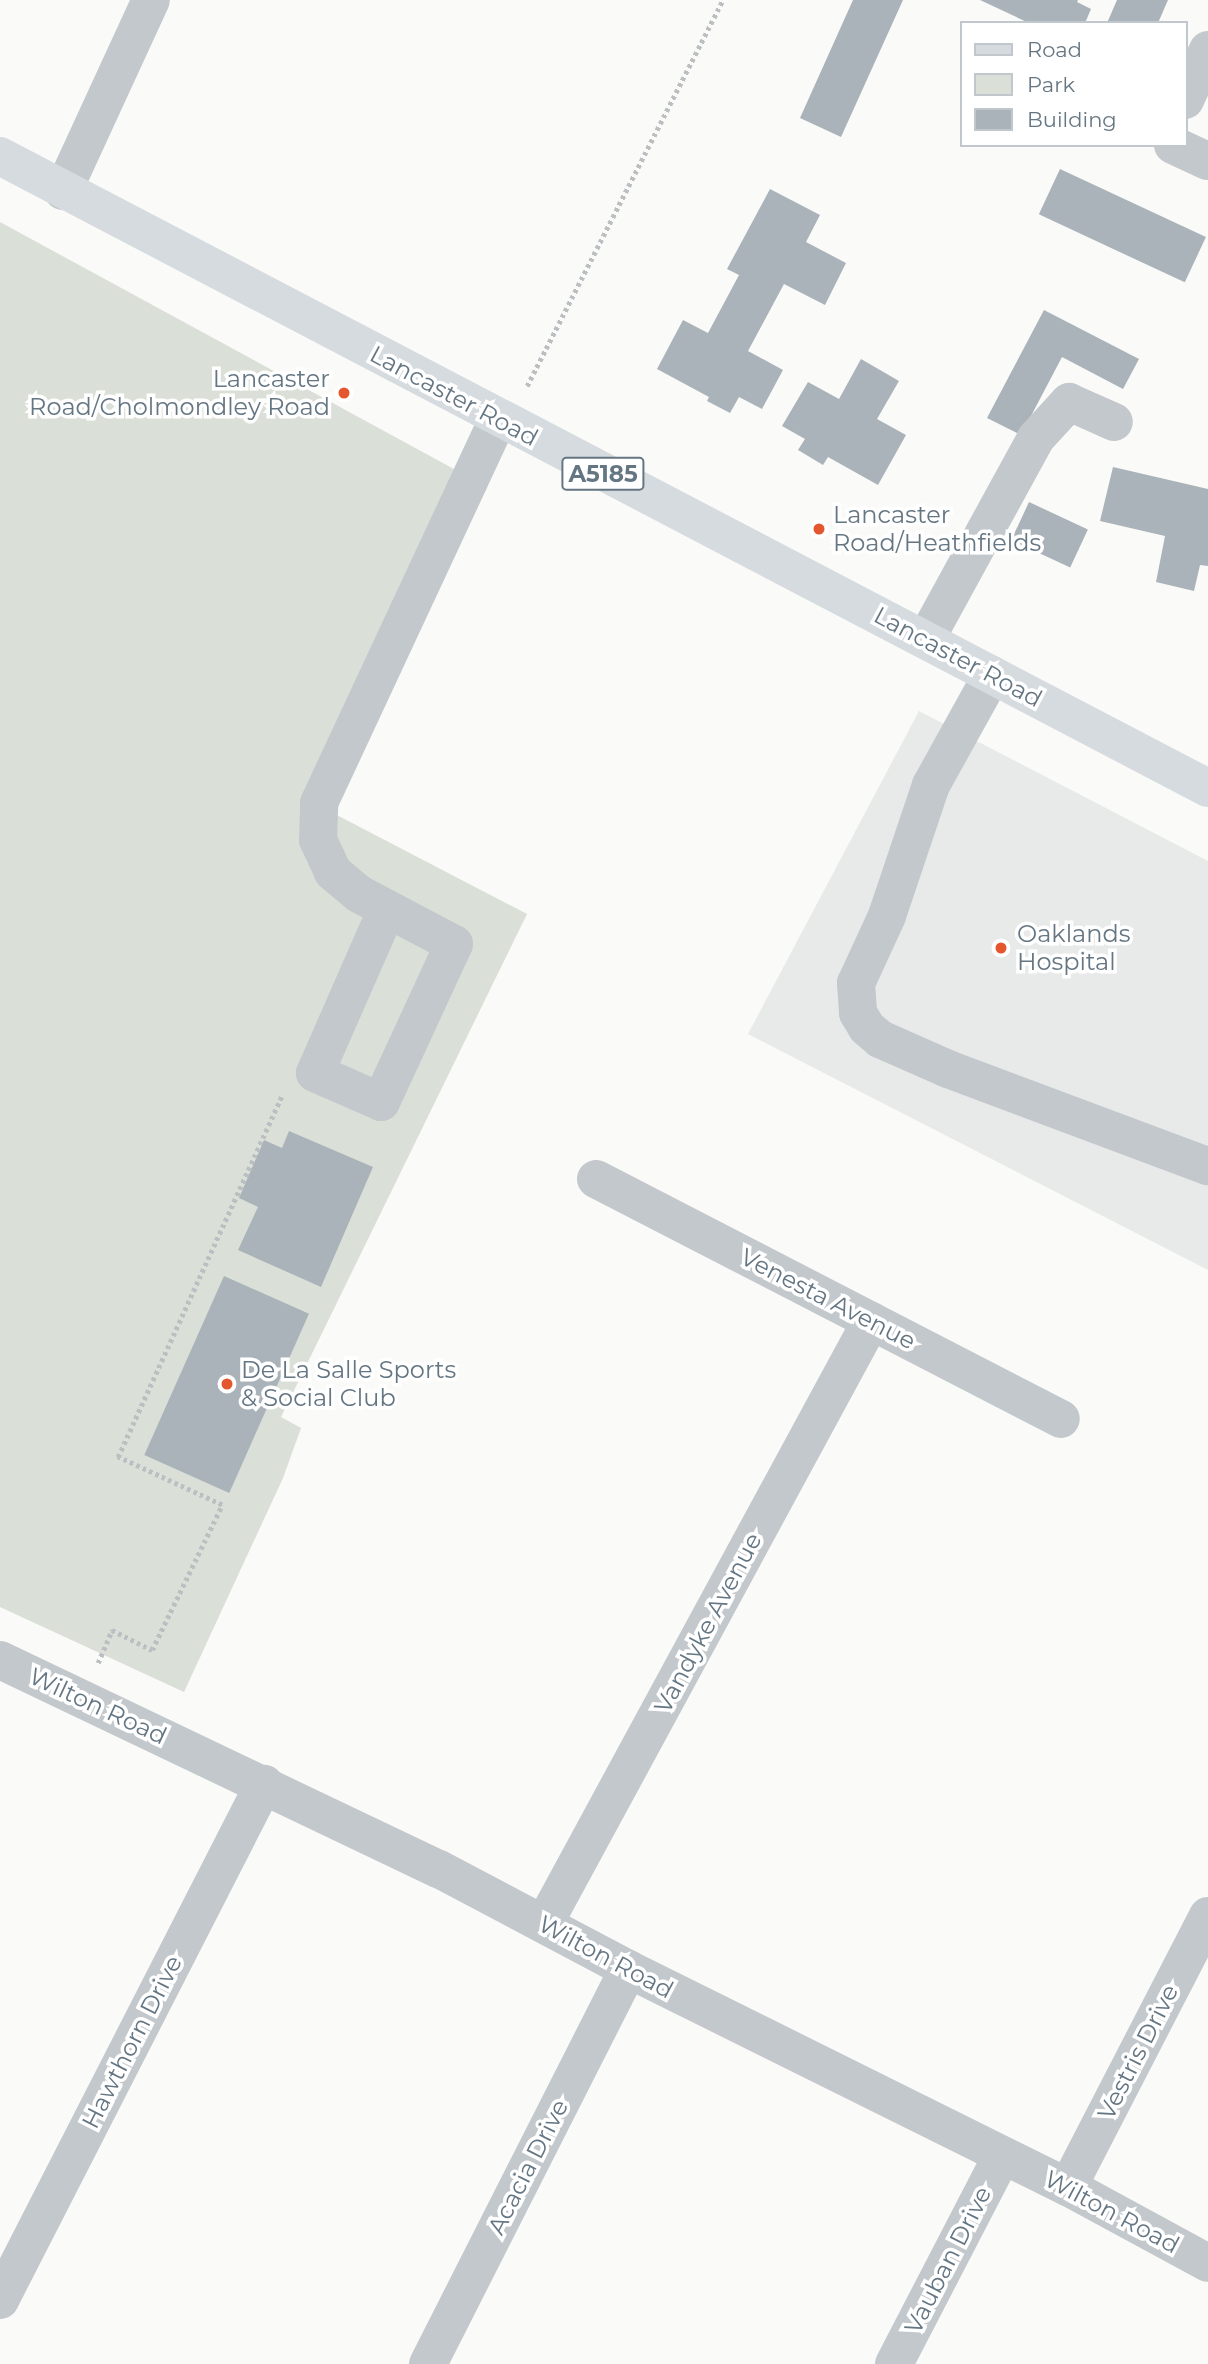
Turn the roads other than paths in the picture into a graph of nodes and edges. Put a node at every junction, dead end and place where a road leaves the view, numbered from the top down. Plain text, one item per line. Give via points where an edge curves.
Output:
1 (151, 0) edge
2 (1208, 50) edge
3 (1187, 96) edge
4 (1177, 147) edge
5 (0, 156) edge
6 (1208, 161) edge
7 (63, 191) junction
8 (503, 422) junction
9 (1114, 422) dead end
10 (926, 639) junction
11 (992, 675) junction
12 (1208, 788) edge
13 (387, 909) junction
14 (1208, 1166) edge
15 (596, 1179) dead end
16 (871, 1321) junction
17 (1061, 1419) dead end
18 (0, 1660) edge
19 (264, 1784) junction
20 (1208, 1916) edge
21 (544, 1924) junction
22 (628, 1969) junction
23 (1002, 2156) junction
24 (1068, 2187) junction
25 (1208, 2263) edge
26 (0, 2300) edge
27 (428, 2364) edge
28 (894, 2364) edge

1 - 7 street
2 - 3 street
4 - 6 street
5 - 7 main road, Lancaster Road / A5185
7 - 8 main road, Lancaster Road / A5185
8 - 10 main road, Lancaster Road / A5185
8 - 13 street via 319,803 318,840 333,872
9 - 10 street via 1069,401 1036,438
10 - 11 main road, Lancaster Road / A5185
11 - 12 main road, Lancaster Road / A5185
11 - 14 street via 931,785 887,916 856,983 858,1013 880,1039 948,1069
13 - 13 street via 454,944 381,1102 315,1073
15 - 16 street, Venesta Avenue
16 - 17 street, Venesta Avenue
16 - 21 street, Vandyke Avenue
18 - 19 street, Wilton Road
19 - 21 street, Wilton Road
19 - 26 street, Hawthorn Drive
20 - 24 street, Vestris Drive
21 - 22 street, Wilton Road
22 - 23 street, Wilton Road
22 - 27 street, Acacia Drive
23 - 24 street, Wilton Road
23 - 28 street, Vauban Drive
24 - 25 street, Wilton Road

